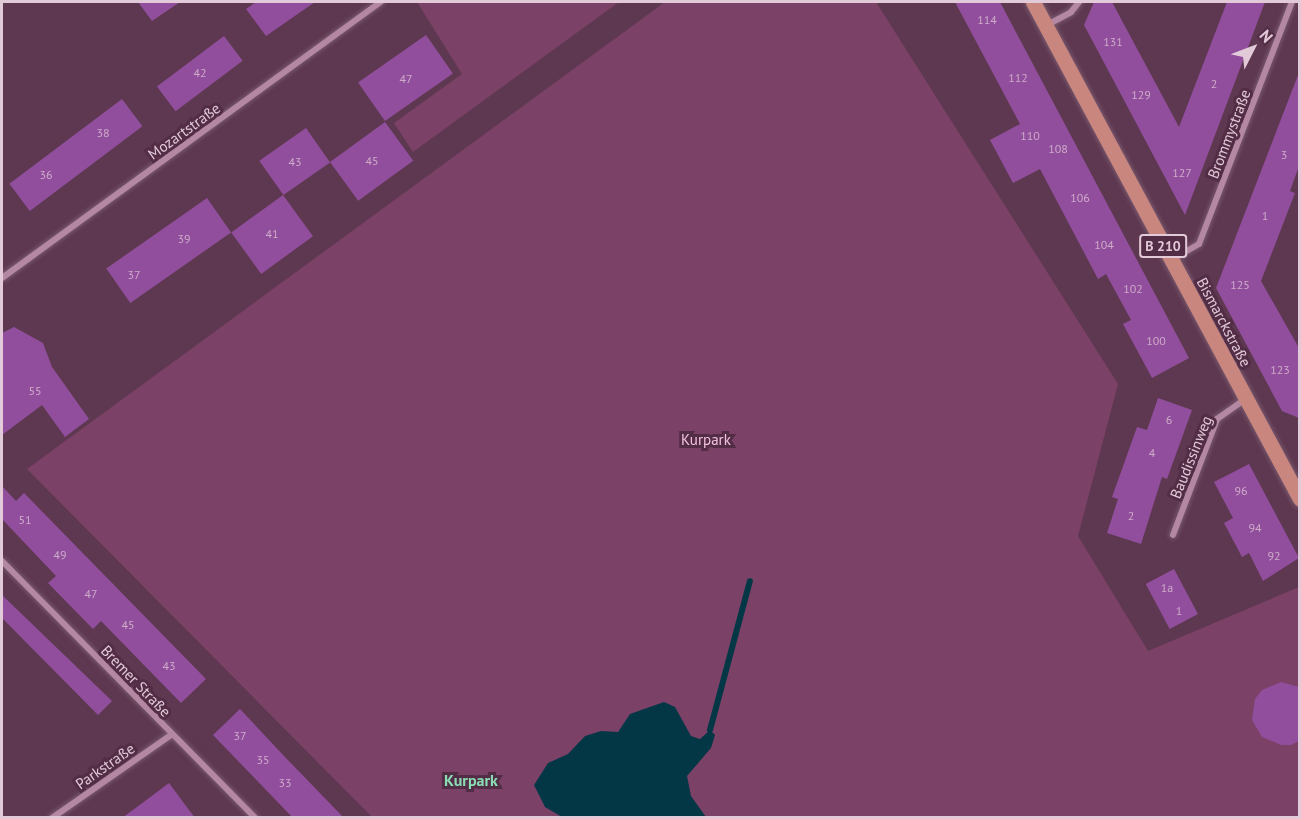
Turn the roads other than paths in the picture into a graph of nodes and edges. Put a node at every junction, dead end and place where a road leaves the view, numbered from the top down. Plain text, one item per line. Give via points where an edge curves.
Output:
1 (381, 2) edge
2 (1034, 2) edge
3 (1078, 2) edge
4 (1292, 2) edge
5 (1046, 25) junction
6 (1171, 260) junction
7 (2, 278) edge
8 (1244, 399) junction
9 (1298, 492) edge
10 (1173, 535) dead end
11 (2, 561) edge
12 (171, 735) junction
13 (52, 818) edge
14 (255, 818) edge

1 - 7 street, Mozartstraße
2 - 5 main road, Bismarckstraße / B 210
3 - 5 street via 1071,12
4 - 6 street, Brommystraße via 1199,244
5 - 6 main road, Bismarckstraße / B 210
6 - 8 main road, Bismarckstraße / B 210
8 - 9 main road, Bismarckstraße / B 210
8 - 10 street, Baudissinweg via 1217,419
11 - 12 street, Bremer Straße
12 - 13 street, Parkstraße
12 - 14 street, Bremer Straße

